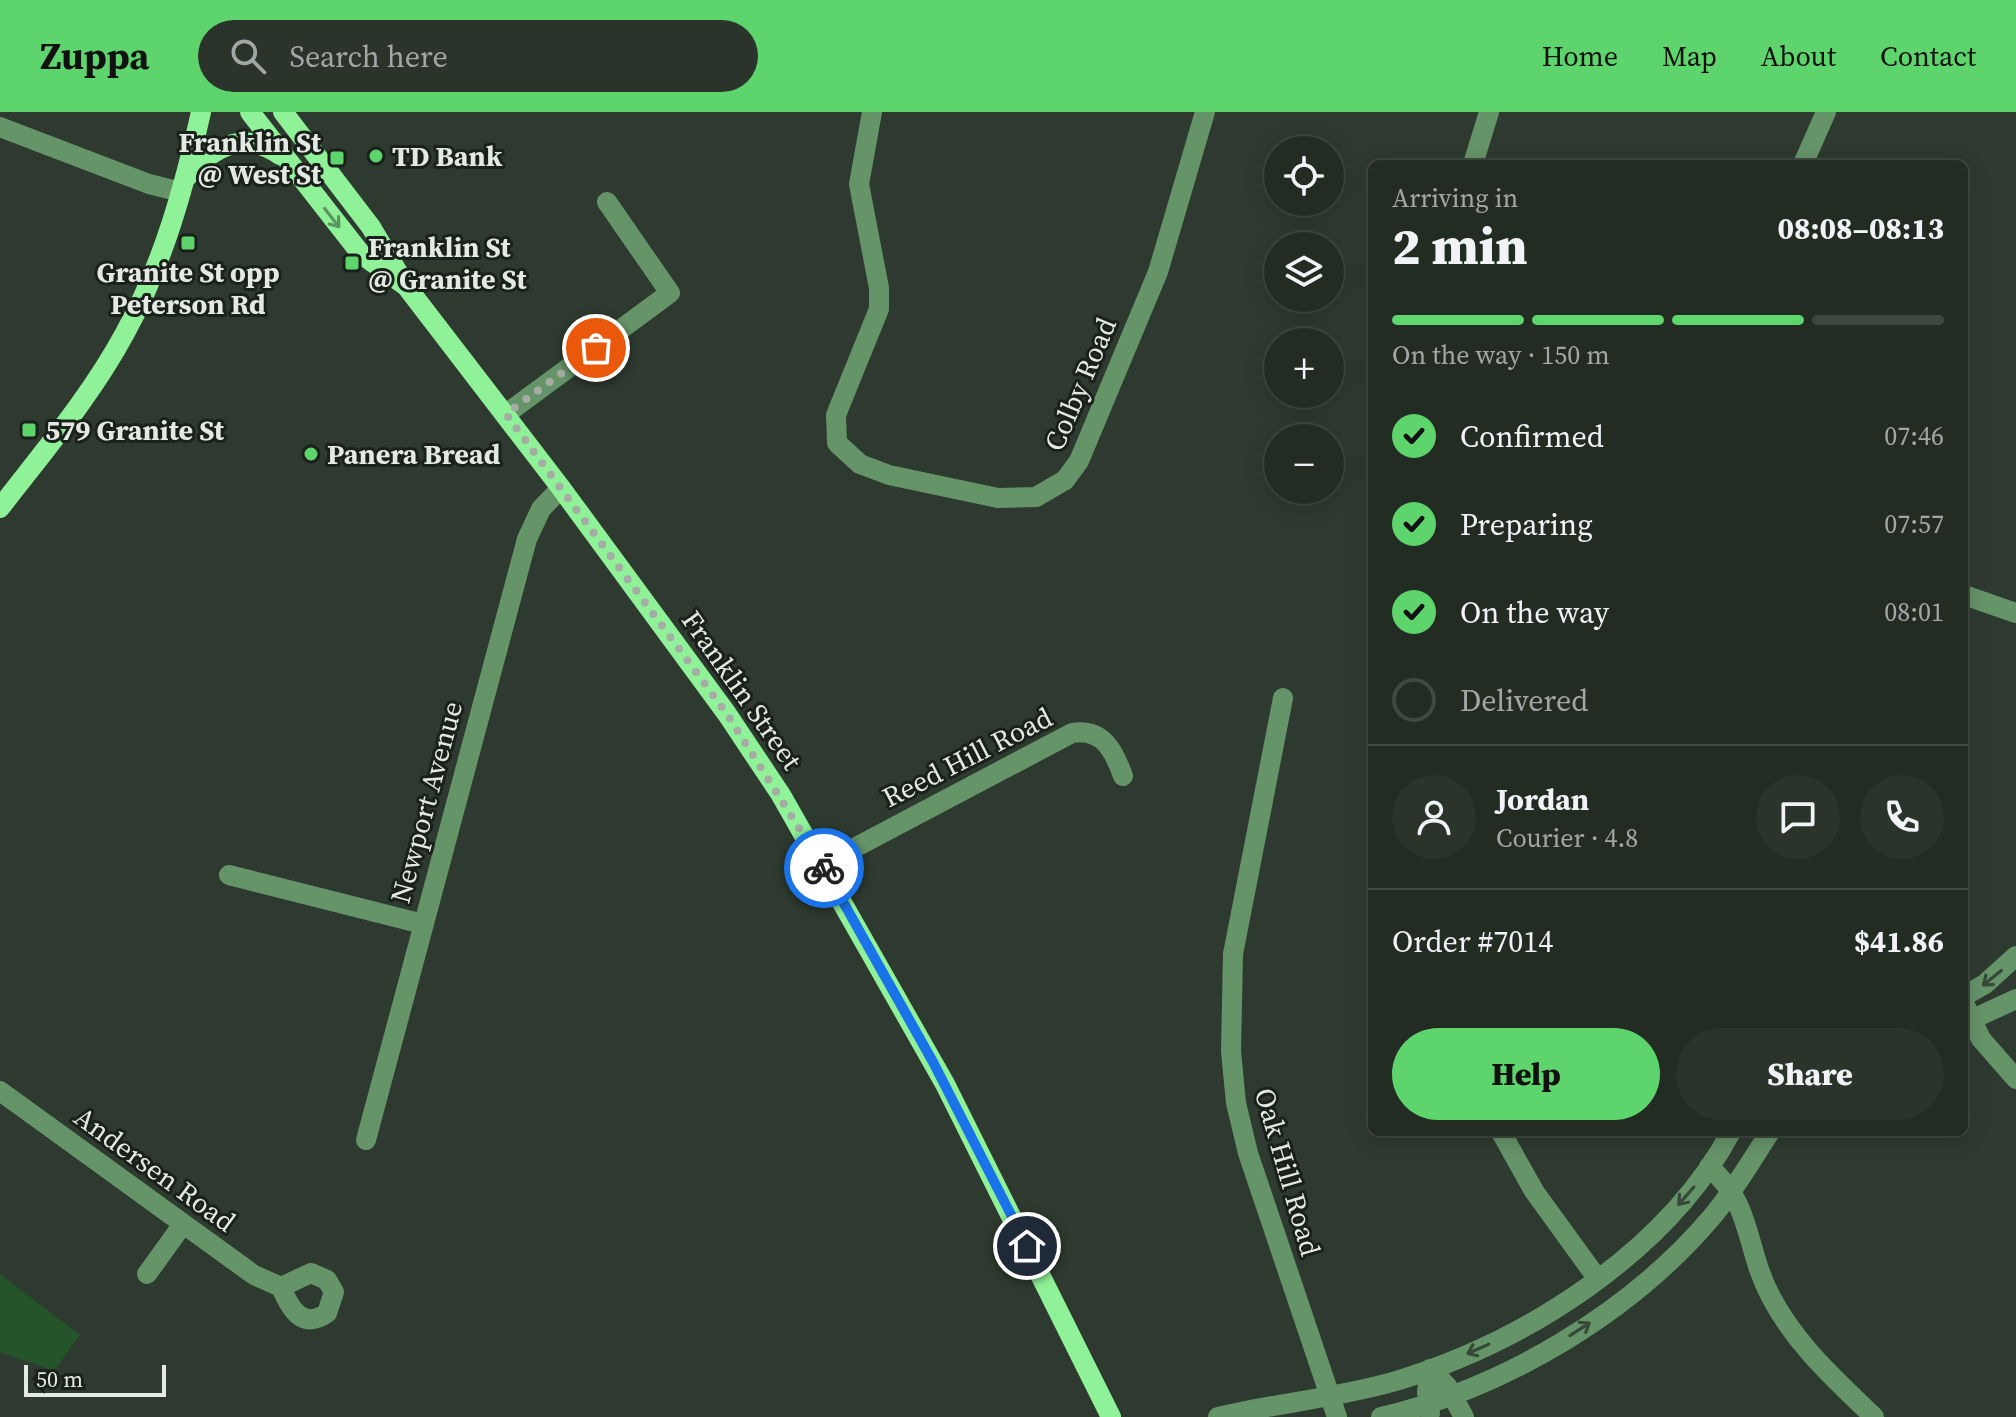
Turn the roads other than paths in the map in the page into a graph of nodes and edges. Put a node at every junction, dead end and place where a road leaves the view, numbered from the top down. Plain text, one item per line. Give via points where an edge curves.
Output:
1 (201, 112) edge
2 (250, 112) edge
3 (283, 112) edge
4 (872, 112) edge
5 (1205, 112) edge
6 (1489, 112) edge
7 (1826, 112) edge
8 (296, 120) edge
9 (0, 127) edge
10 (284, 158) junction
11 (1474, 160) edge
12 (1805, 160) edge
13 (183, 186) junction
14 (607, 202) dead end
15 (406, 286) junction
16 (506, 414) junction
17 (561, 488) junction
18 (0, 508) edge
19 (1968, 596) edge
20 (2016, 613) edge
21 (1283, 698) dead end
22 (1123, 776) dead end
23 (822, 865) junction
24 (229, 875) dead end
25 (423, 924) junction
26 (2016, 956) edge
27 (1968, 994) edge
28 (2016, 999) edge
29 (1968, 1015) edge
30 (1968, 1019) edge
31 (2016, 1079) edge
32 (0, 1091) edge
33 (1503, 1136) edge
34 (1728, 1136) edge
35 (1767, 1136) edge
36 (366, 1140) dead end
37 (1709, 1167) junction
38 (1732, 1190) junction
39 (183, 1224) junction
40 (1616, 1263) junction
41 (147, 1274) dead end
42 (1597, 1278) junction
43 (281, 1287) dead end
44 (1636, 1287) junction
45 (1430, 1369) junction
46 (1453, 1394) junction
47 (1333, 1408) edge
48 (1429, 1410) edge
49 (1111, 1417) edge
50 (1218, 1417) edge
51 (1381, 1417) edge
52 (1464, 1417) edge
53 (1874, 1417) edge

1 - 13 main road
2 - 10 main road, Franklin Street
3 - 8 main road, Franklin Street
4 - 5 street, Colby Road via 859,184 880,298 836,415 837,443 860,464 889,475 1012,499 1056,488 1079,461 1158,272
6 - 11 street
7 - 12 street
8 - 15 main road, Franklin Street via 382,242
9 - 13 street via 149,184
10 - 13 main road via 253,142 230,143 204,159
10 -> 15 main road, Franklin Street via 361,254
13 - 18 main road via 156,268 125,334
14 - 16 street via 670,293
15 - 16 main road, Franklin Street
16 - 17 main road, Franklin Street
17 - 23 main road, Franklin Street via 727,714
17 - 25 street, Newport Avenue via 541,509 527,539
19 - 20 street
21 - 47 street, Oak Hill Road via 1233,954 1232,1060 1239,1118 1253,1170
22 - 23 street, Reed Hill Road via 1104,740 1088,732 1072,733
23 - 49 main road, Franklin Street via 945,1084
24 - 25 street
25 - 36 street, Newport Avenue
26 -> 27 street
28 - 29 street
30 - 31 street
32 - 39 street, Andersen Road
33 - 42 street via 1534,1191
34 - 37 street
35 - 38 street
37 - 38 street
37 -> 40 street
38 - 44 street via 1696,1233
38 - 53 street via 1742,1208 1756,1267 1782,1318
39 - 41 street
39 - 43 street, Andersen Road via 254,1275
40 - 42 street
40 - 44 street
42 -> 45 street via 1528,1323
46 -> 44 street via 1537,1356
45 - 46 street
45 - 47 street
45 - 48 street
46 - 48 street
46 - 52 street
47 - 50 street
48 - 51 street

